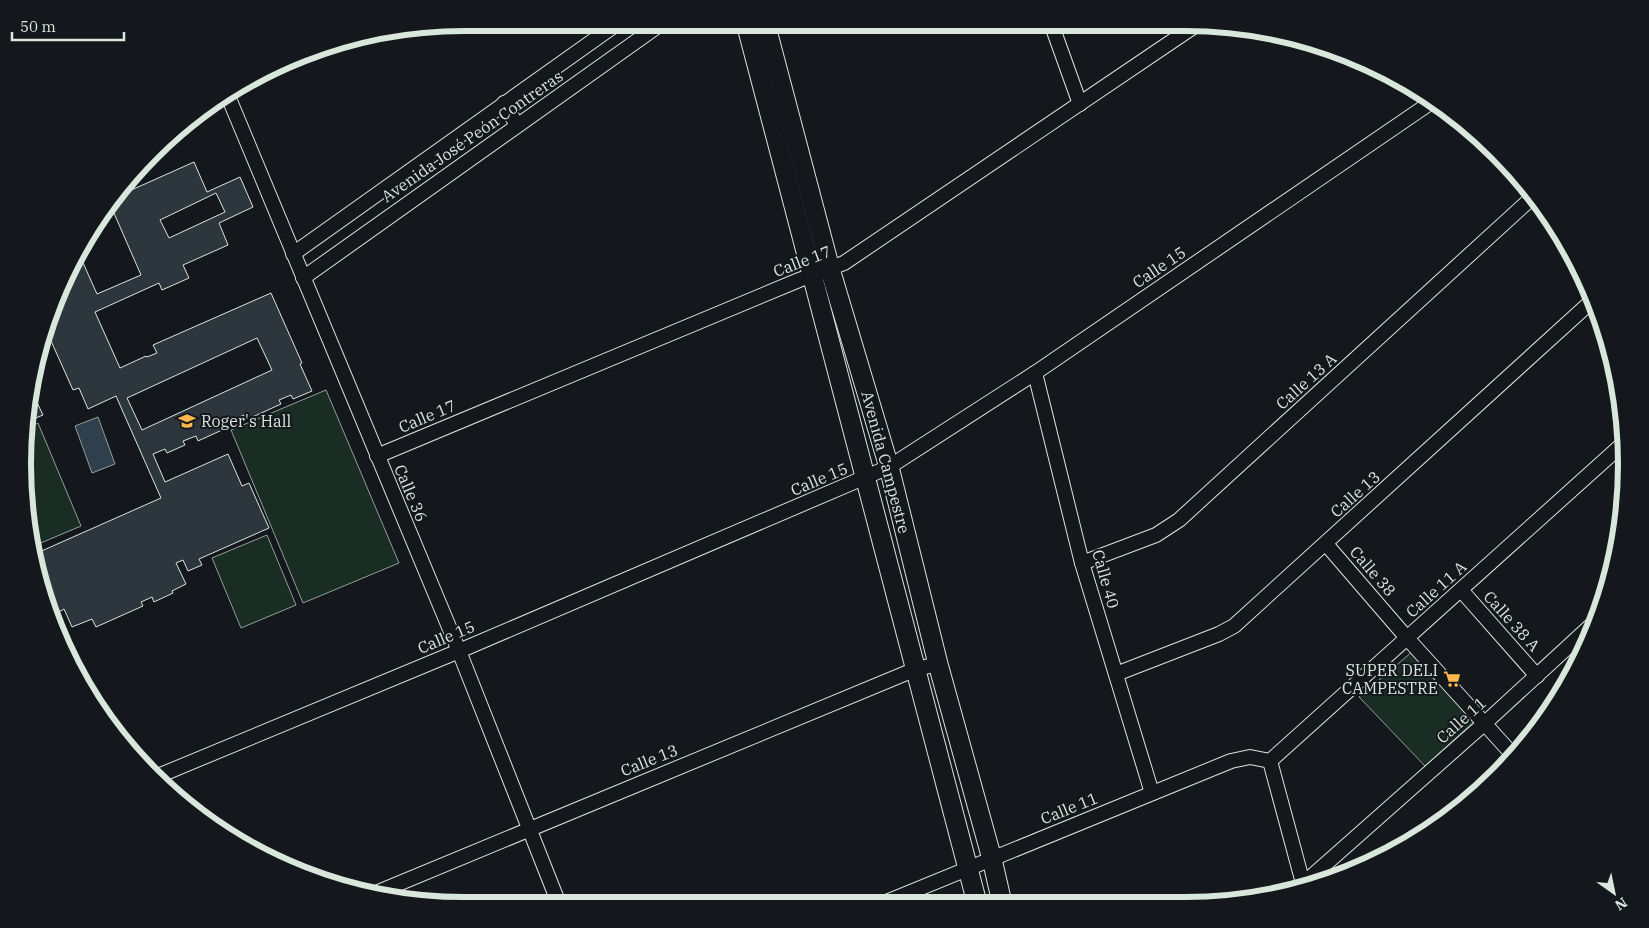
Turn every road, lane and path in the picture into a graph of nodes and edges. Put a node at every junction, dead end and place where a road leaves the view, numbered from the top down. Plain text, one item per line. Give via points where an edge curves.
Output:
1 (607, 31) edge
2 (651, 31) edge
3 (748, 31) edge
4 (767, 31) edge
5 (1054, 31) edge
6 (1188, 31) edge
7 (230, 100) edge
8 (504, 103) junction
9 (1080, 104) junction
10 (1427, 105) edge
11 (517, 125) junction
12 (1528, 201) edge
13 (293, 254) junction
14 (830, 268) junction
15 (812, 276) junction
16 (303, 278) junction
17 (1588, 305) edge
18 (1035, 372) junction
19 (1617, 449) edge
20 (377, 456) junction
21 (888, 468) junction
22 (864, 479) junction
23 (1326, 544) junction
24 (1082, 563) junction
25 (1461, 590) junction
26 (1584, 632) edge
27 (1407, 638) junction
28 (458, 651) junction
29 (938, 664) junction
30 (916, 669) junction
31 (1116, 674) junction
32 (1536, 676) junction
33 (1485, 723) junction
34 (1509, 750) edge
35 (1270, 761) junction
36 (163, 774) edge
37 (1152, 793) junction
38 (529, 828) junction
39 (992, 859) junction
40 (969, 868) junction
41 (1312, 877) edge
42 (1303, 880) edge
43 (385, 889) edge
44 (556, 897) edge
45 (899, 897) edge
46 (976, 897) edge
47 (1001, 897) edge

1 - 8 street, Avenida José Peón Contreras
2 - 11 street, Avenida José Peón Contreras
3 - 15 street, Avenida Campestre
4 - 14 street, Avenida Campestre
5 - 9 street
6 - 9 street, Calle 17
7 - 13 street, Calle 36
8 - 11 street
8 - 13 street, Avenida José Peón Contreras
9 - 14 street, Calle 17 via 844,264
10 - 18 street, Calle 15
11 - 16 street, Avenida José Peón Contreras
12 - 24 street, Calle 13 A via 1179,520 1156,535
13 - 16 street, Calle 36
14 - 15 street, Calle 17
14 - 21 street, Avenida Campestre
15 - 20 street, Calle 17
15 - 22 street, Avenida Campestre
16 - 20 street, Calle 36
17 - 23 street, Calle 13
18 - 21 street, Calle 15
18 - 24 street, Calle 40
19 - 25 street, Calle 11 A
20 - 28 street, Calle 36
21 - 22 street, Calle 15
21 - 29 street, Avenida Campestre
22 - 28 street, Calle 15
22 - 30 street, Avenida Campestre
23 - 27 street, Calle 38
23 - 31 street, Calle 13 via 1234,626
24 - 31 street, Calle 40
25 - 27 street, Calle 11 A
25 - 32 street, Calle 38 A
26 - 32 street, Calle 11
27 - 33 street, Calle 38
27 - 35 street, Calle 11 A
28 - 36 street, Calle 15
28 - 38 street, Calle 36
29 - 30 street, Calle 13
29 - 39 street, Avenida Campestre
30 - 38 street, Calle 13
30 - 40 street, Avenida Campestre
31 - 37 street, Calle 40
32 - 33 street, Calle 11
33 - 34 street, Calle 38
33 - 41 street, Calle 11
35 - 37 street, Calle 11 via 1250,758 1231,761
35 - 42 street
37 - 39 street, Calle 11
38 - 43 street, Calle 13
38 - 44 street, Calle 36
39 - 40 street, Calle 11
39 - 47 street, Avenida Campestre
40 - 45 street, Calle 11
40 - 46 street, Avenida Campestre

